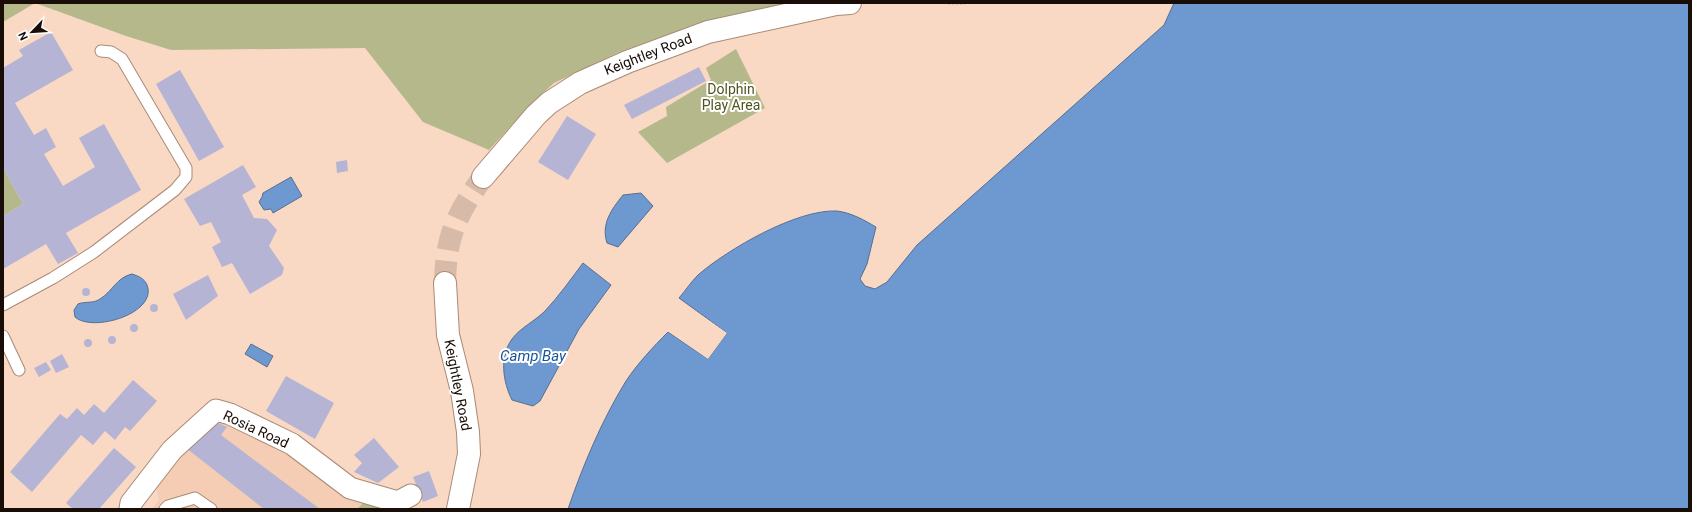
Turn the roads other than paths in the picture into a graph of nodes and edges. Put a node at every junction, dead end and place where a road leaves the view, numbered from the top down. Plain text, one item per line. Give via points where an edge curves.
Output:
1 (850, 3) edge
2 (101, 51) dead end
3 (483, 177) tunnel mouth
4 (445, 283) tunnel mouth
5 (3, 305) edge
6 (3, 336) edge
7 (19, 370) dead end
8 (411, 495) dead end
9 (130, 509) edge
10 (165, 509) edge
11 (211, 509) edge
12 (458, 509) edge

1 - 3 main road, Keightley Road via 708,32 601,72 549,103
2 - 5 lane via 111,52 122,59 186,168 186,177 175,190 94,252
4 - 12 main road, Keightley Road via 448,335 462,391 468,432 469,454
6 - 7 lane
8 - 9 street, Rosia Road via 398,502 350,488 292,444 230,414 216,410 172,450 131,503
10 - 11 lane via 195,498

